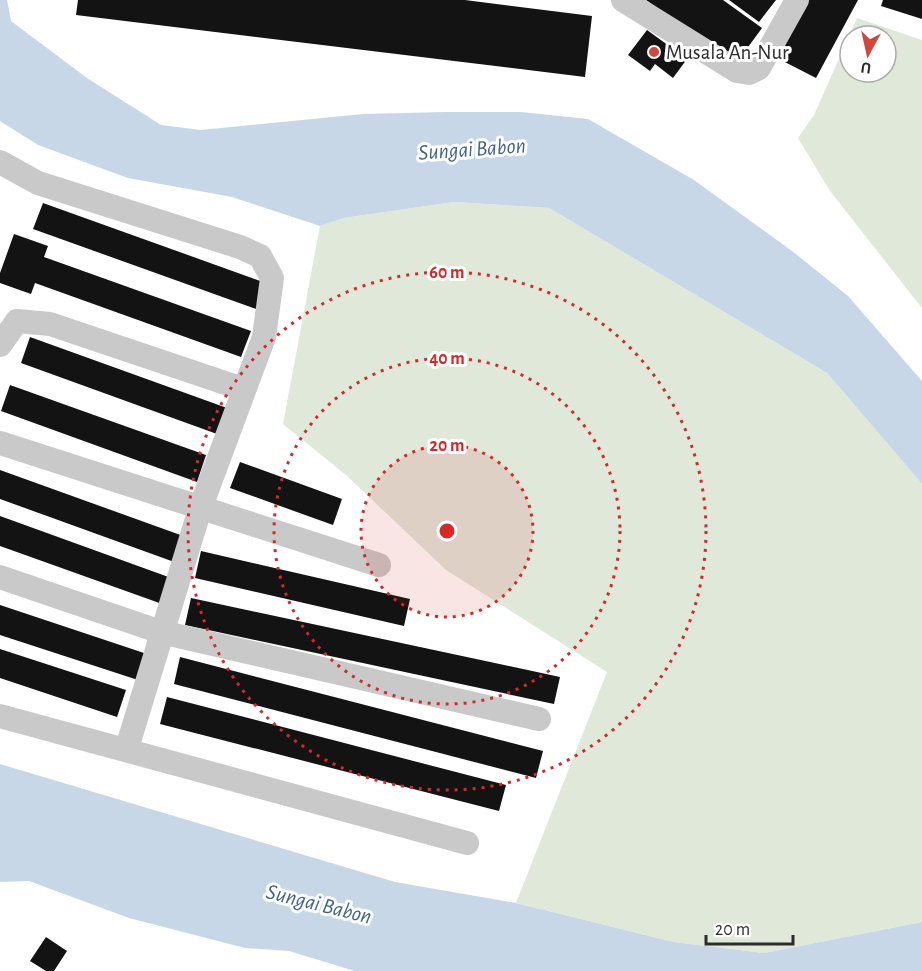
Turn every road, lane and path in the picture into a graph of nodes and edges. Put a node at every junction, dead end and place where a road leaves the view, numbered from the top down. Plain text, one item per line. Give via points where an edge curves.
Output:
1 (623, 0) edge
2 (797, 0) edge
3 (0, 162) edge
4 (0, 345) edge
5 (243, 388) junction
6 (0, 443) edge
7 (200, 509) junction
8 (379, 565) dead end
9 (0, 577) edge
10 (161, 632) junction
11 (0, 716) edge
12 (539, 719) dead end
13 (127, 748) junction
14 (467, 843) dead end

1 - 2 street via 736,71 749,73 759,68
3 - 5 street via 38,183 260,256 272,278 264,337
4 - 5 street via 17,321 50,324
5 - 7 street
6 - 7 street
7 - 8 street
7 - 10 street
9 - 10 street
10 - 12 street
10 - 13 street
11 - 13 street
13 - 14 street

